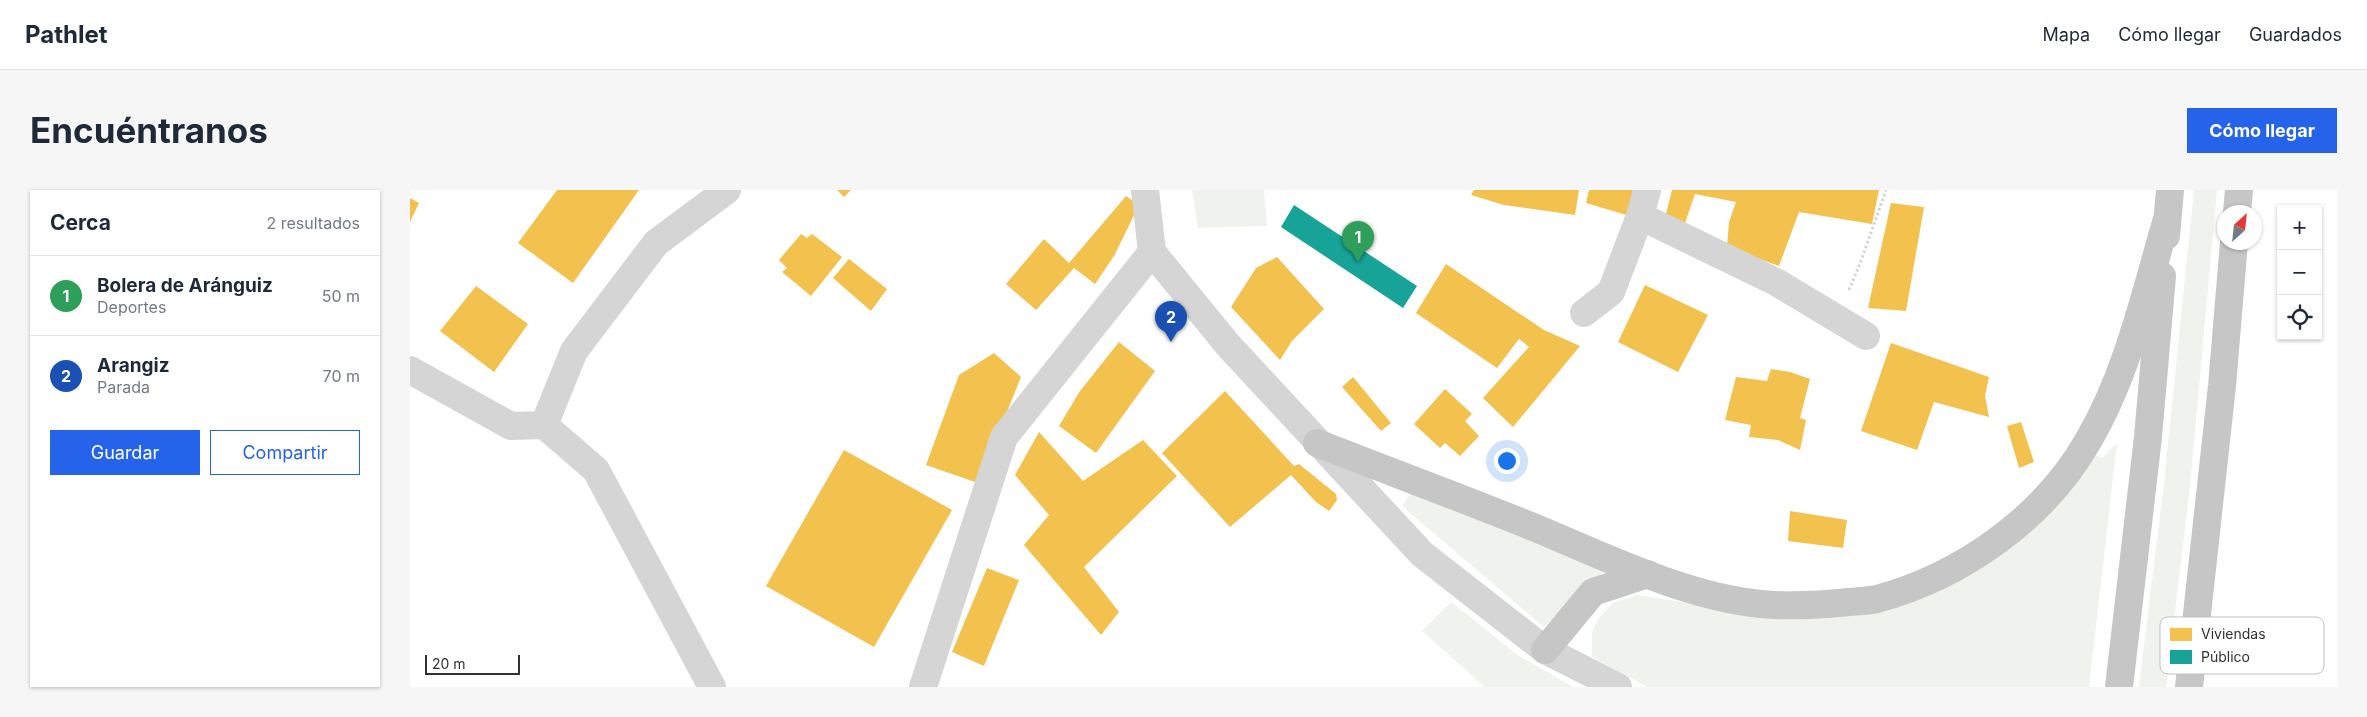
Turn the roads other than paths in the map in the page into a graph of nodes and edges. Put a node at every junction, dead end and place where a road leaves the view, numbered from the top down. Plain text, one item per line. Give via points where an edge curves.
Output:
1 (727, 190) edge
2 (1145, 190) edge
3 (1647, 190) edge
4 (2170, 190) edge
5 (2239, 190) edge
6 (2238, 205) edge
7 (1640, 216) junction
8 (2167, 219) junction
9 (2233, 250) edge
10 (1152, 252) junction
11 (1584, 313) dead end
12 (1866, 336) dead end
13 (410, 370) edge
14 (544, 425) junction
15 (1317, 443) junction
16 (1648, 574) junction
17 (2196, 617) edge
18 (1545, 650) junction
19 (2189, 674) edge
20 (712, 687) edge
21 (923, 687) edge
22 (1618, 687) edge
23 (2119, 687) edge
24 (2188, 687) edge

1 - 14 street via 656,243 574,351
2 - 10 street
3 - 7 street
4 - 8 highway
5 - 6 highway
7 - 11 street via 1611,292
7 - 12 street via 1776,282
8 - 16 highway via 2116,388 2087,443 2040,504 1974,558 1875,599 1809,606 1760,604 1689,590
8 - 23 highway via 2148,437
9 - 17 highway via 2221,396
10 - 15 street via 1228,345
10 - 21 street via 1004,437
13 - 14 street via 511,426
14 - 20 street via 596,470
15 - 16 highway via 1429,484
15 - 18 street via 1422,554
16 - 18 highway via 1592,592
18 - 22 street
19 - 24 highway

